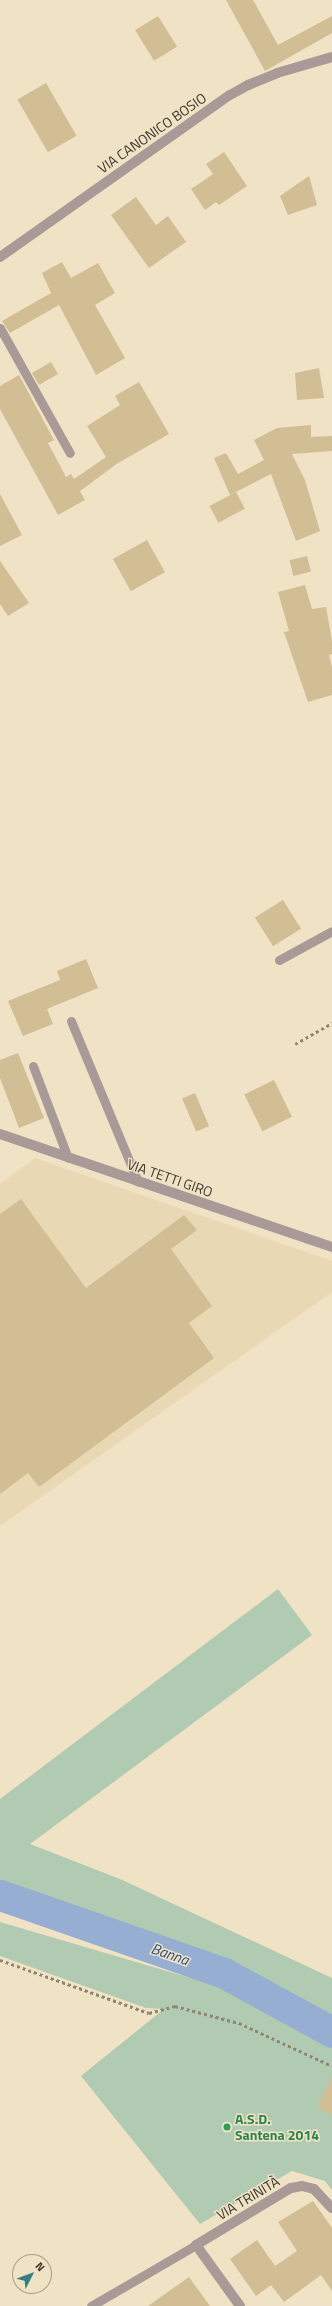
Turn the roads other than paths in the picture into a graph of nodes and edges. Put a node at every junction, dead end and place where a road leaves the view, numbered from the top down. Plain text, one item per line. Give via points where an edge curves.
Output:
1 (332, 57) edge
2 (0, 257) edge
3 (0, 328) edge
4 (70, 453) dead end
5 (332, 931) edge
6 (279, 960) dead end
7 (71, 1021) dead end
8 (33, 1066) dead end
9 (0, 1134) edge
10 (68, 1158) junction
11 (138, 1182) junction
12 (332, 1247) edge
13 (332, 2208) edge
14 (196, 2244) junction
15 (91, 2306) edge
16 (240, 2306) edge

1 - 2 street, VIA CANONICO BOSIO via 277,73 230,95
3 - 4 lane
5 - 6 lane
7 - 11 lane
8 - 10 lane
9 - 10 street, VIA TETTI GIRO
10 - 11 street, VIA TETTI GIRO
11 - 12 street, VIA TETTI GIRO
13 - 14 street, VIA TRINITÀ via 314,2189 302,2186 291,2188
14 - 15 lane
14 - 16 street

